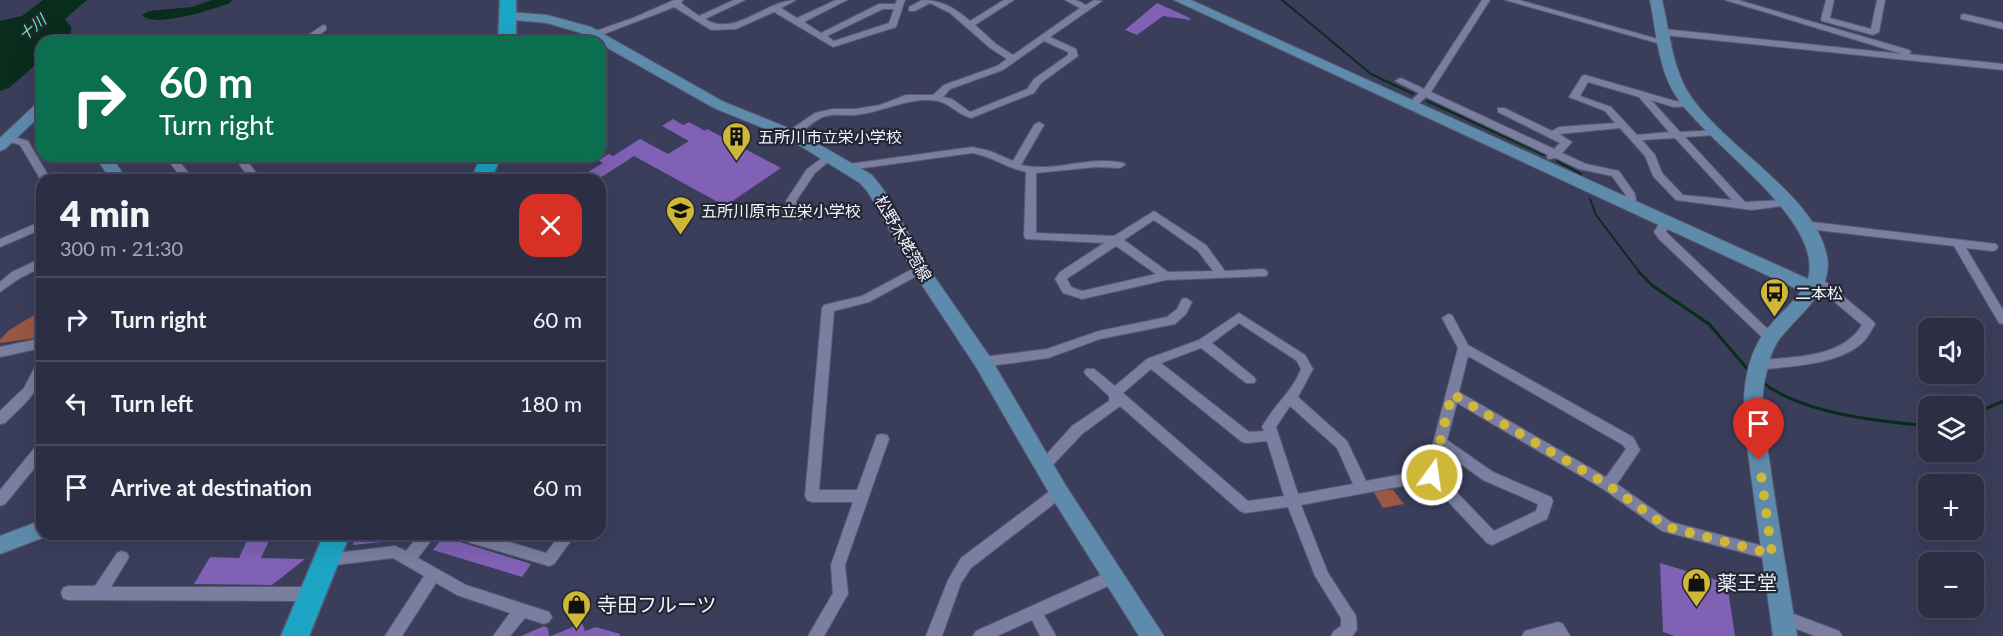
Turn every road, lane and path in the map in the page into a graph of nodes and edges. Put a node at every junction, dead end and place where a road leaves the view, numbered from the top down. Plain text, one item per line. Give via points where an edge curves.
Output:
1 (741, 0) edge
2 (792, 0) edge
3 (843, 0) edge
4 (929, 0) edge
5 (1010, 0) edge
6 (1069, 0) edge
7 (1180, 0) edge
8 (1486, 0) edge
9 (1509, 0) edge
10 (1656, 0) edge
11 (1729, 0) edge
12 (1830, 0) edge
13 (1881, 0) edge
14 (677, 1) edge
15 (1098, 1) edge
16 (900, 4) edge
17 (508, 8) edge
18 (774, 8) junction
19 (1086, 8) junction
20 (912, 9) dead end
21 (1964, 17) dead end
22 (699, 19) junction
23 (797, 22) junction
24 (969, 26) junction
25 (2003, 26) edge
26 (322, 28) dead end
27 (311, 36) edge
28 (507, 36) edge
29 (587, 36) edge
30 (596, 36) edge
31 (821, 36) junction
32 (1045, 38) junction
33 (1665, 38) junction
34 (606, 42) edge
35 (1013, 59) junction
36 (1924, 59) junction
37 (2003, 67) edge
38 (1400, 81) dead end
39 (1426, 93) junction
40 (1643, 95) junction
41 (936, 98) junction
42 (1690, 104) junction
43 (1411, 106) junction
44 (1501, 110) dead end
45 (36, 112) edge
46 (1039, 125) dead end
47 (1622, 125) junction
48 (1715, 132) junction
49 (791, 134) junction
50 (1552, 135) junction
51 (1678, 135) junction
52 (1634, 138) junction
53 (4, 142) edge
54 (1556, 154) junction
55 (829, 156) junction
56 (175, 162) edge
57 (243, 162) edge
58 (1120, 165) dead end
59 (1015, 166) junction
60 (1542, 166) junction
61 (849, 167) junction
62 (1031, 170) junction
63 (42, 174) edge
64 (184, 174) edge
65 (252, 174) edge
66 (1785, 203) junction
67 (1627, 204) junction
68 (1742, 205) junction
69 (801, 216) dead end
70 (1666, 222) junction
71 (1804, 225) junction
72 (36, 228) edge
73 (1116, 240) junction
74 (1957, 242) junction
75 (0, 243) edge
76 (1992, 247) dead end
77 (36, 265) edge
78 (920, 269) junction
79 (1262, 273) dead end
80 (1222, 275) junction
81 (1166, 276) junction
82 (1814, 284) junction
83 (0, 288) edge
84 (1186, 302) dead end
85 (1448, 318) dead end
86 (2003, 320) edge
87 (1770, 338) junction
88 (1203, 343) junction
89 (36, 344) edge
90 (1464, 348) junction
91 (0, 352) edge
92 (983, 362) junction
93 (1150, 362) junction
94 (1090, 372) dead end
95 (1757, 374) junction
96 (36, 376) edge
97 (1250, 380) dead end
98 (1115, 393) junction
99 (1452, 394) junction
100 (1290, 398) junction
101 (5, 407) edge
102 (0, 419) edge
103 (1270, 435) junction
104 (882, 439) dead end
105 (1440, 442) junction
106 (36, 456) edge
107 (1044, 465) junction
108 (1432, 475) junction
109 (1608, 485) junction
110 (1361, 486) junction
111 (1059, 492) junction
112 (862, 496) junction
113 (0, 500) edge
114 (1293, 501) junction
115 (36, 531) edge
116 (335, 540) edge
117 (424, 540) edge
118 (481, 540) edge
119 (564, 540) edge
120 (0, 544) edge
121 (1772, 554) junction
122 (122, 557) dead end
123 (327, 560) junction
124 (408, 560) junction
125 (434, 574) junction
126 (1112, 577) junction
127 (68, 593) dead end
128 (99, 594) junction
129 (312, 594) junction
130 (522, 610) junction
131 (1035, 612) junction
132 (544, 617) dead end
133 (1784, 626) edge
134 (295, 636) edge
135 (393, 636) edge
136 (501, 636) edge
137 (816, 636) edge
138 (934, 636) edge
139 (981, 636) edge
140 (1048, 636) edge
141 (1152, 636) edge
142 (1339, 636) edge
143 (1530, 636) edge
144 (1562, 636) edge
145 (1833, 636) edge

1 - 22 street
2 - 18 street
3 - 23 street
4 - 20 street
4 - 24 street via 952,11
5 - 24 street
6 - 19 street
7 - 43 street
8 - 39 street
9 - 33 street
10 - 33 street
11 - 36 street
12 - 13 street via 1826,19 1875,32
14 - 22 street
14 - 30 street
15 - 19 street
16 - 31 street via 882,6
16 - 31 street via 890,26 836,43
17 - 28 highway
17 - 29 street, 松野木姥萢線 via 563,23
18 - 22 street via 733,27 711,27
18 - 23 street
19 - 32 street
21 - 25 street
23 - 31 street
24 - 35 street
26 - 27 street
32 - 35 street
32 - 41 street via 1073,51 1073,56 1037,81 1030,91 971,115
33 - 36 street
33 - 42 street via 1677,84
34 - 49 street, 松野木姥萢線 via 719,105
35 - 41 street via 1000,68 947,87
36 - 37 street
38 - 39 street
39 - 43 street
39 - 54 street
40 - 42 street via 1674,104
40 - 47 street via 1583,78 1575,98 1606,108
40 - 51 street
41 - 49 street via 906,98 882,108 818,115
42 - 48 street
43 - 60 street
44 - 50 street
45 - 53 street
46 - 59 street
47 - 50 street via 1559,130
47 - 52 street
48 - 51 street
48 - 66 street
49 - 55 street, 松野木姥萢線
50 - 54 street via 1568,144
51 - 52 street
51 - 68 street
52 - 68 street via 1680,198
53 - 63 street via 24,143
54 - 60 street
54 - 67 street via 1590,169 1615,173 1630,194
55 - 61 street, 松野木姥萢線
55 - 69 street via 811,171 791,201 793,213
56 - 64 street
57 - 65 street
58 - 62 street via 1103,162
59 - 61 street via 972,150
59 - 62 street
60 - 67 street
61 - 78 street, 松野木姥萢線 via 875,189
62 - 73 street via 1030,236
66 - 68 street
66 - 71 street
67 - 70 street
70 - 82 street
70 - 87 street via 1660,232 1663,236
71 - 74 street
71 - 82 street via 1819,258
72 - 75 street
73 - 80 street via 1155,215 1202,248
73 - 81 street
73 - 81 street via 1064,274 1061,279 1067,290 1082,295
74 - 76 street
74 - 86 street
77 - 83 street
78 - 92 street, 松野木姥萢線
78 - 112 street via 865,299 828,308 812,496
79 - 80 street
80 - 81 street
82 - 87 street
82 - 95 street via 1869,324 1867,328 1854,342 1827,357
84 - 92 street via 1171,321 1099,335 1048,353
85 - 90 street
87 - 95 street
88 - 93 street
88 - 97 street
88 - 100 street via 1239,317 1301,358 1307,371
89 - 91 street
90 - 99 street
90 - 109 street via 1628,441 1633,450
92 - 107 street, 松野木姥萢線
93 - 98 street
93 - 103 street via 1247,438
94 - 98 street
95 - 121 street via 1753,405
96 - 101 street via 29,391
98 - 107 street via 1115,403 1077,430
98 - 114 street via 1245,507
99 - 105 street
99 - 109 street
100 - 103 street via 1272,419
100 - 110 street via 1342,445
101 - 102 street
103 - 114 street
104 - 112 street
105 - 108 street
105 - 108 street via 1488,476 1546,501 1542,515 1492,539
106 - 113 street
107 - 111 street, 松野木姥萢線
108 - 110 street
109 - 121 street via 1667,527
110 - 114 street
111 - 126 street, 松野木姥萢線
111 - 138 street via 966,563 954,580
112 - 137 street via 838,565 841,594
114 - 142 street via 1322,576 1348,616 1349,629
115 - 120 street
116 - 123 highway
117 - 124 street
118 - 119 street via 549,560
121 - 133 street
122 - 128 street
123 - 124 street via 395,552
123 - 129 highway
124 - 125 street
125 - 130 street via 462,591
125 - 135 street
126 - 131 street
126 - 141 street, 松野木姥萢線
127 - 128 street
128 - 129 street
129 - 134 highway
130 - 132 street
130 - 136 street
131 - 139 street
131 - 140 street
133 - 145 street
143 - 144 street via 1558,629

